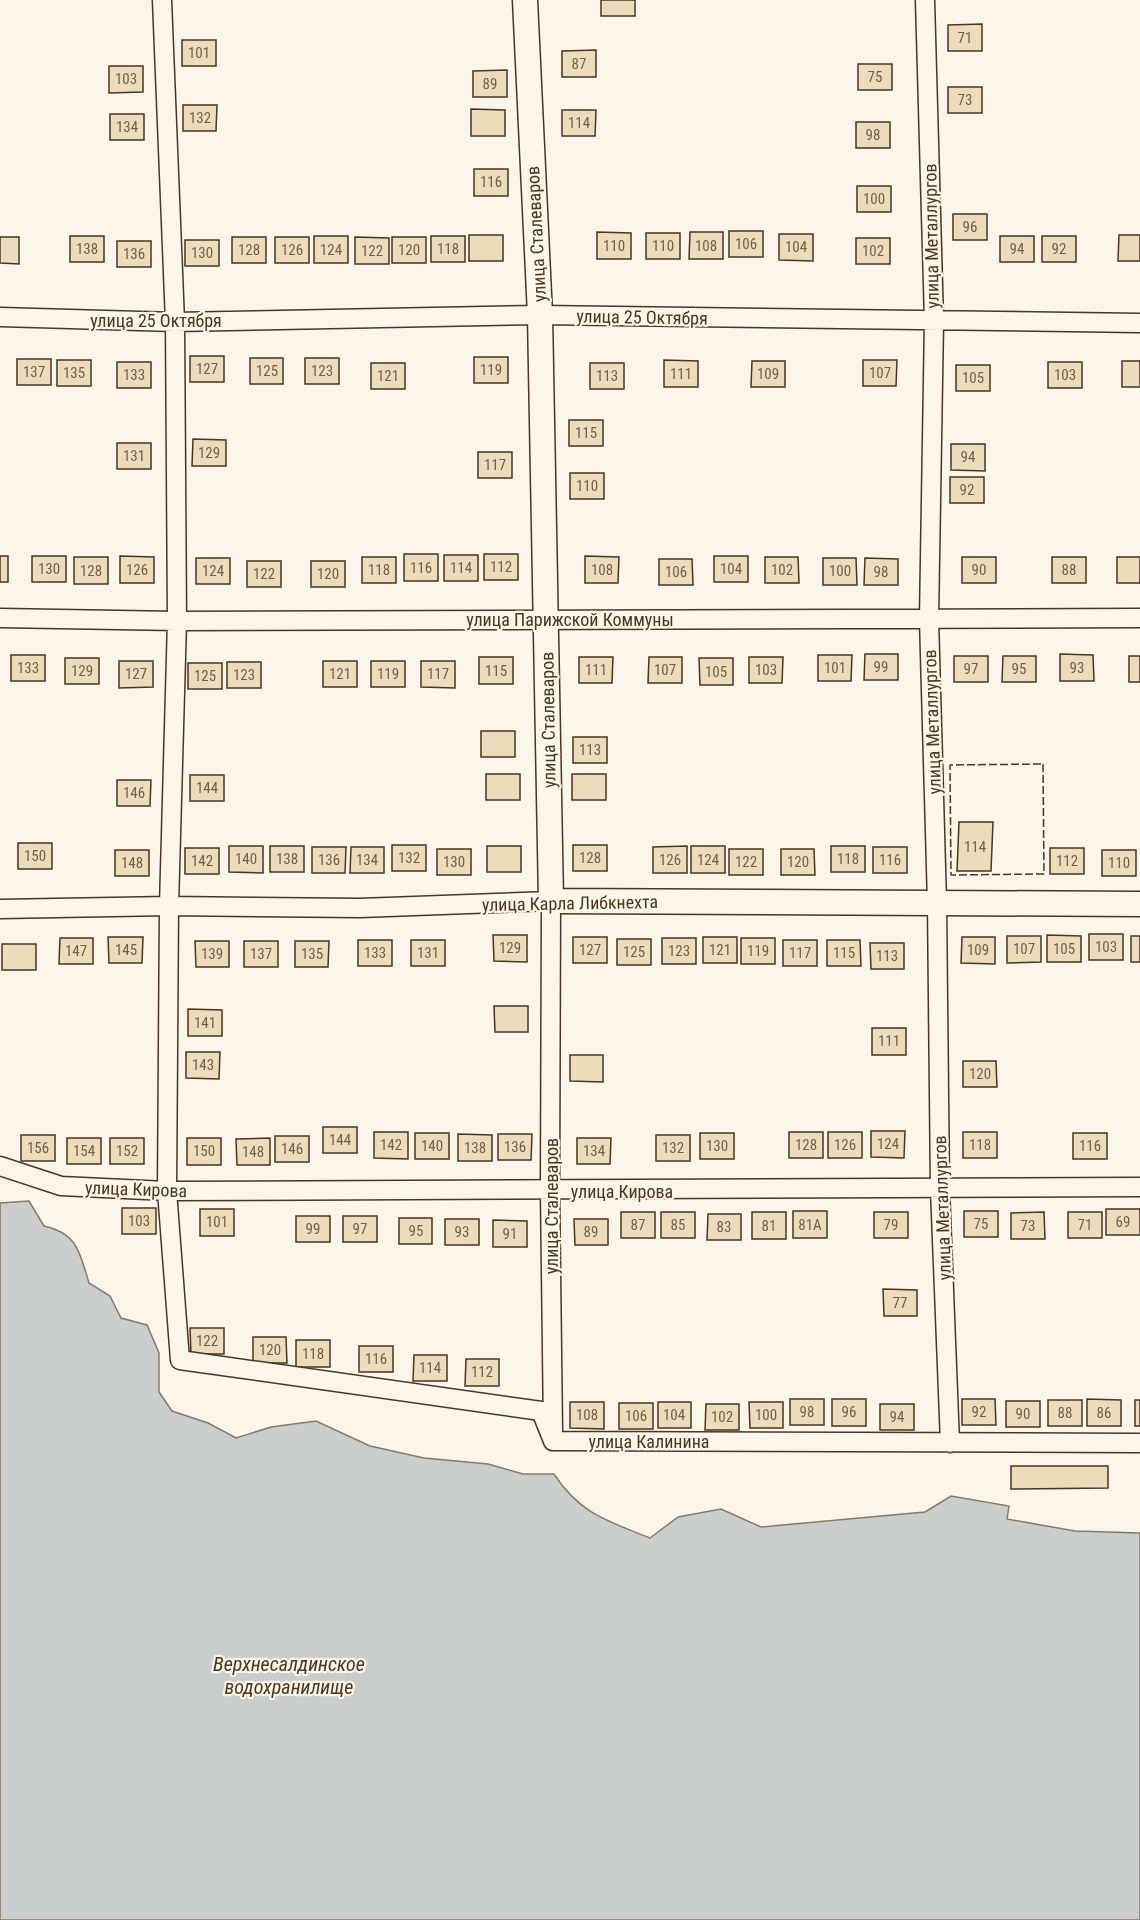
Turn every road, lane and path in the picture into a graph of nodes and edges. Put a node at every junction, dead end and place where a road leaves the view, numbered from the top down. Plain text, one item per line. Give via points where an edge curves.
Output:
1 (162, 0) edge
2 (525, 0) edge
3 (925, 0) edge
4 (540, 315) junction
5 (0, 318) edge
6 (175, 321) junction
7 (934, 321) junction
8 (1140, 323) edge
9 (0, 618) edge
10 (1140, 618) edge
11 (546, 619) junction
12 (929, 619) junction
13 (177, 621) junction
14 (551, 901) junction
15 (937, 903) junction
16 (1140, 904) edge
17 (169, 906) junction
18 (0, 909) edge
19 (0, 1166) edge
20 (1140, 1187) edge
21 (940, 1189) junction
22 (167, 1191) junction
23 (550, 1191) junction
24 (553, 1441) junction
25 (950, 1443) junction
26 (1140, 1443) edge

1 - 6 street
2 - 4 main road, улица Сталеваров
3 - 7 street, улица Металлургов
4 - 6 street, улица 25 Октября
4 - 7 street, улица 25 Октября
4 - 11 main road, улица Сталеваров
5 - 6 street, улица 25 Октября
6 - 13 street
7 - 8 street, улица 25 Октября
7 - 12 street, улица Металлургов
9 - 13 street, улица Парижской Коммуны
10 - 12 street, улица Парижской Коммуны
11 - 12 street, улица Парижской Коммуны
11 - 13 street, улица Парижской Коммуны
11 - 14 main road, улица Сталеваров
12 - 15 street, улица Металлургов
13 - 17 street
14 - 15 main road, улица Карла Либкнехта
14 - 17 street, улица Карла Либкнехта via 360,908
14 - 23 street, улица Сталеваров
15 - 16 main road, улица Карла Либкнехта
15 - 21 street, улица Металлургов
17 - 18 street, улица Карла Либкнехта
17 - 22 street
19 - 22 street, улица Кирова via 61,1186
20 - 21 street, улица Кирова
21 - 23 street, улица Кирова
21 - 25 street, улица Металлургов
22 - 23 street, улица Кирова
22 - 24 street via 180,1360 541,1412
23 - 24 street, улица Сталеваров
24 - 25 street, улица Калинина
25 - 26 street, улица Калинина

